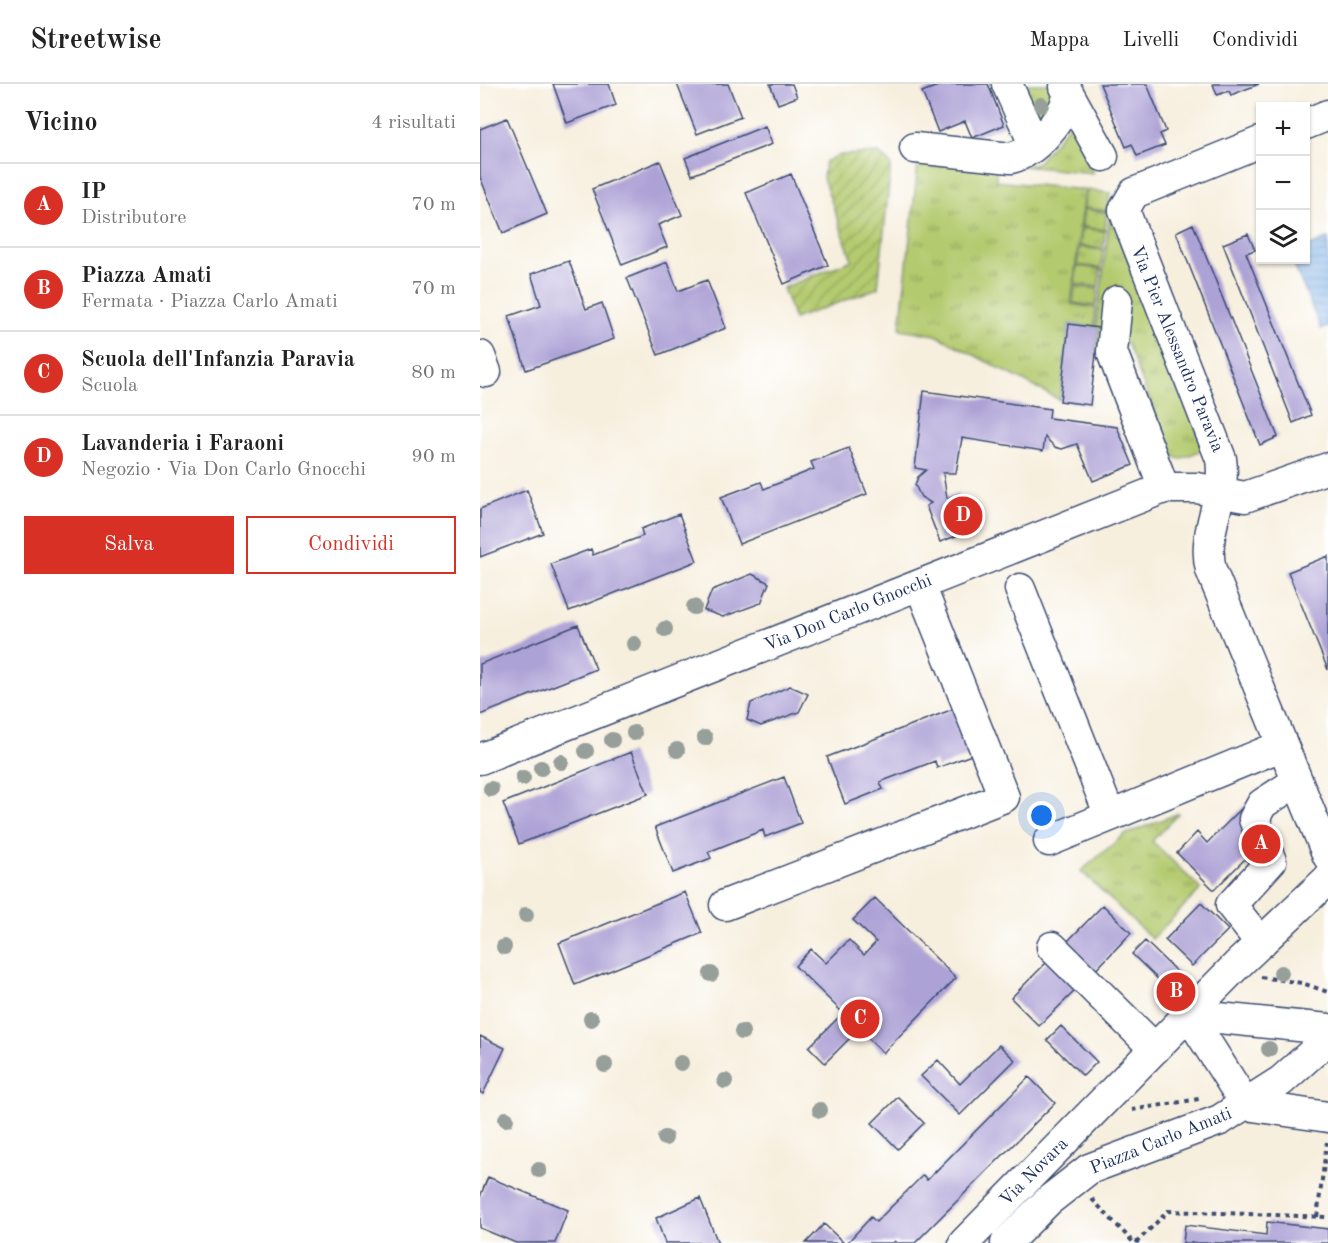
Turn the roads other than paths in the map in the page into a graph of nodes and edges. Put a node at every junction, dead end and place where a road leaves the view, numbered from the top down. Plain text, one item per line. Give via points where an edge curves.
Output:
1 (1007, 84) edge
2 (1067, 91) edge
3 (1328, 115) edge
4 (1310, 122) edge
5 (1034, 144) junction
6 (1256, 144) edge
7 (915, 148) dead end
8 (1103, 156) dead end
9 (1117, 301) dead end
10 (1328, 468) edge
11 (1164, 488) junction
12 (1219, 494) junction
13 (920, 585) junction
14 (1020, 589) dead end
15 (1281, 746) junction
16 (480, 759) edge
17 (1296, 782) junction
18 (1110, 816) junction
19 (1049, 841) dead end
20 (1328, 856) edge
21 (1328, 879) edge
22 (725, 905) dead end
23 (1261, 943) junction
24 (1052, 947) dead end
25 (1189, 1015) junction
26 (1328, 1029) edge
27 (1328, 1039) edge
28 (1155, 1049) junction
29 (1246, 1105) junction
30 (1328, 1117) edge
31 (1048, 1201) joint
32 (964, 1243) edge
33 (1006, 1243) edge

1 - 5 street
2 - 5 street via 1063,114
2 - 8 street
3 - 4 street
5 - 7 street via 1025,154 1011,158
6 - 12 street, Via Pier Alessandro Paravia via 1134,193 1124,210 1221,459
9 - 11 street via 1112,352
10 - 12 street, Via Don Carlo Gnocchi via 1245,497
11 - 12 street, Via Don Carlo Gnocchi via 1188,487
11 - 13 street, Via Don Carlo Gnocchi
12 - 15 street, Via Pier Alessandro Paravia via 1207,543 1209,563
13 - 16 street, Via Don Carlo Gnocchi
13 - 22 street via 1004,797
14 - 18 street
15 - 17 street, Via Pier Alessandro Paravia
15 - 18 street
17 - 20 street, Via Pier Alessandro Paravia
17 - 23 street via 1262,804 1254,819 1271,861 1231,905
18 - 19 street
21 - 23 street
23 - 25 street
24 - 28 street
25 - 26 street
25 - 28 street
25 - 29 street, Piazza Carlo Amati
27 - 29 street, Piazza Carlo Amati via 1308,1059
28 - 32 street, Via Novara via 1116,1106
29 - 30 street, Piazza Carlo Amati
29 - 31 street, Piazza Carlo Amati via 1220,1120 1097,1166
31 - 33 street, Via Novara

